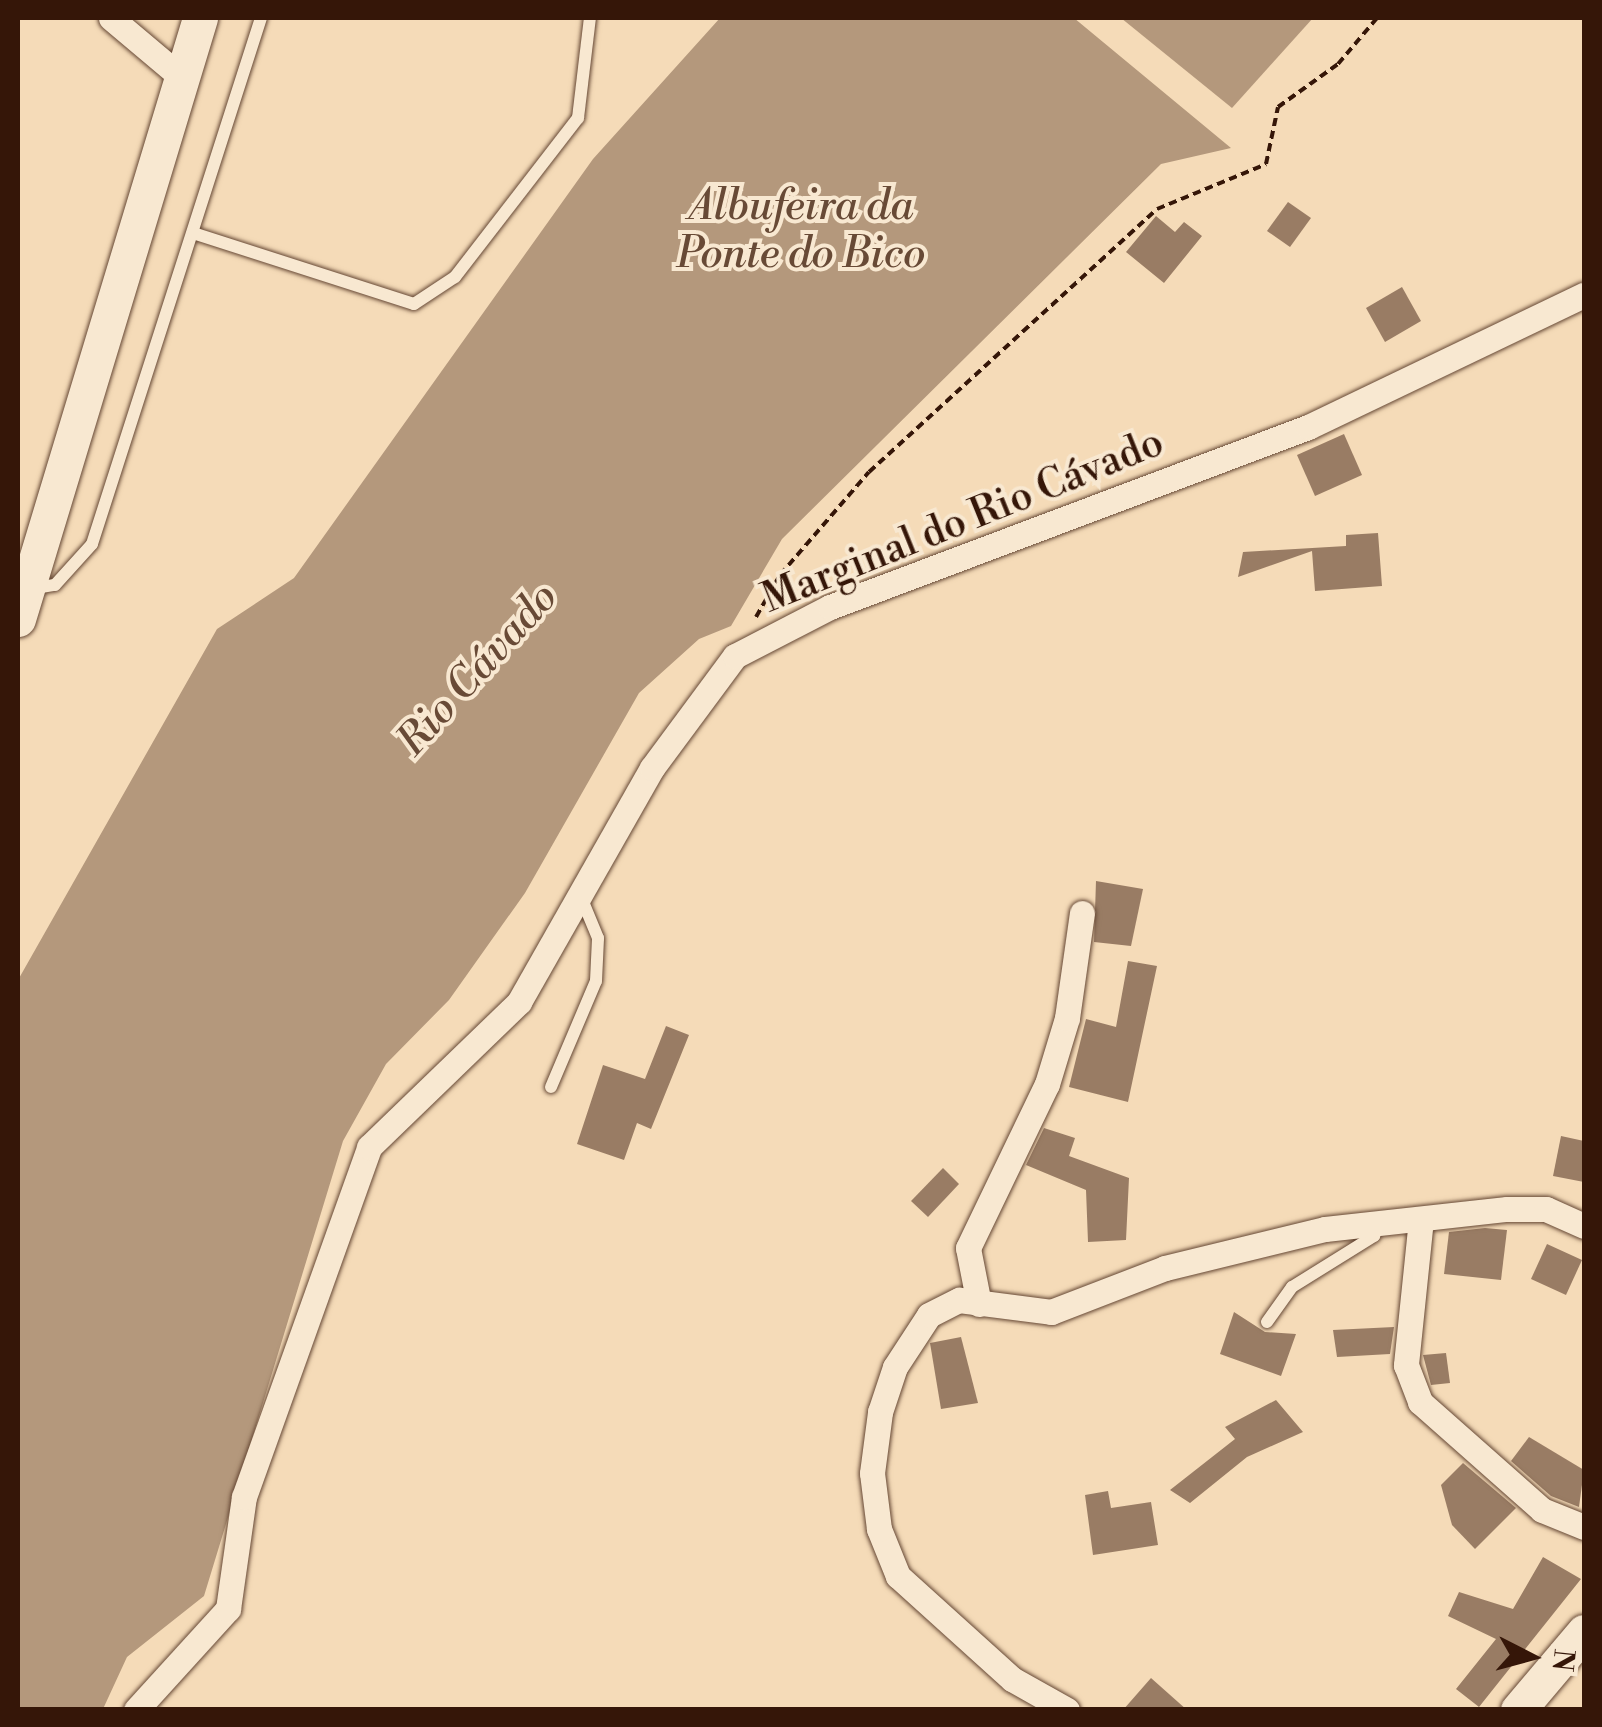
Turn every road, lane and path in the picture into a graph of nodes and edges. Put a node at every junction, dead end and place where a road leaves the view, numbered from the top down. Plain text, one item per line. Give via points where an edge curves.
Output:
1 (112, 18) edge
2 (200, 18) edge
3 (261, 18) edge
4 (590, 18) edge
5 (1377, 18) edge
6 (181, 77) junction
7 (193, 233) junction
8 (1584, 295) edge
9 (22, 604) edge
10 (735, 656) junction
11 (580, 895) junction
12 (1082, 913) dead end
13 (550, 1086) dead end
14 (1422, 1219) junction
15 (1371, 1224) junction
16 (1584, 1226) edge
17 (979, 1304) junction
18 (1267, 1322) dead end
19 (1584, 1527) edge
20 (1584, 1632) edge
21 (136, 1710) edge
22 (1067, 1710) edge
23 (1518, 1710) edge

1 - 6 street
2 - 6 street
3 - 7 lane
4 - 7 lane via 578,118 454,277 414,304
5 - 10 path via 1338,64 1278,107 1266,164 1157,209 870,472 780,575
6 - 9 street
7 - 9 lane via 92,544 55,585
8 - 10 street, Marginal do Rio Cávado via 1308,428 830,607
10 - 11 street, Marginal do Rio Cávado via 652,768
11 - 13 lane via 598,938 596,982
11 - 21 street, Marginal do Rio Cávado via 518,1002 369,1147 244,1496 228,1609
12 - 17 street via 1067,1018 1047,1084 968,1248
14 - 15 street
14 - 16 street via 1546,1210
14 - 19 street via 1406,1365 1420,1402 1542,1510
15 - 17 street via 1164,1268 1051,1312
15 - 18 lane via 1374,1236 1292,1287
17 - 22 street via 958,1300 928,1315 895,1367 872,1473 879,1529 898,1576 1012,1679
20 - 23 street

